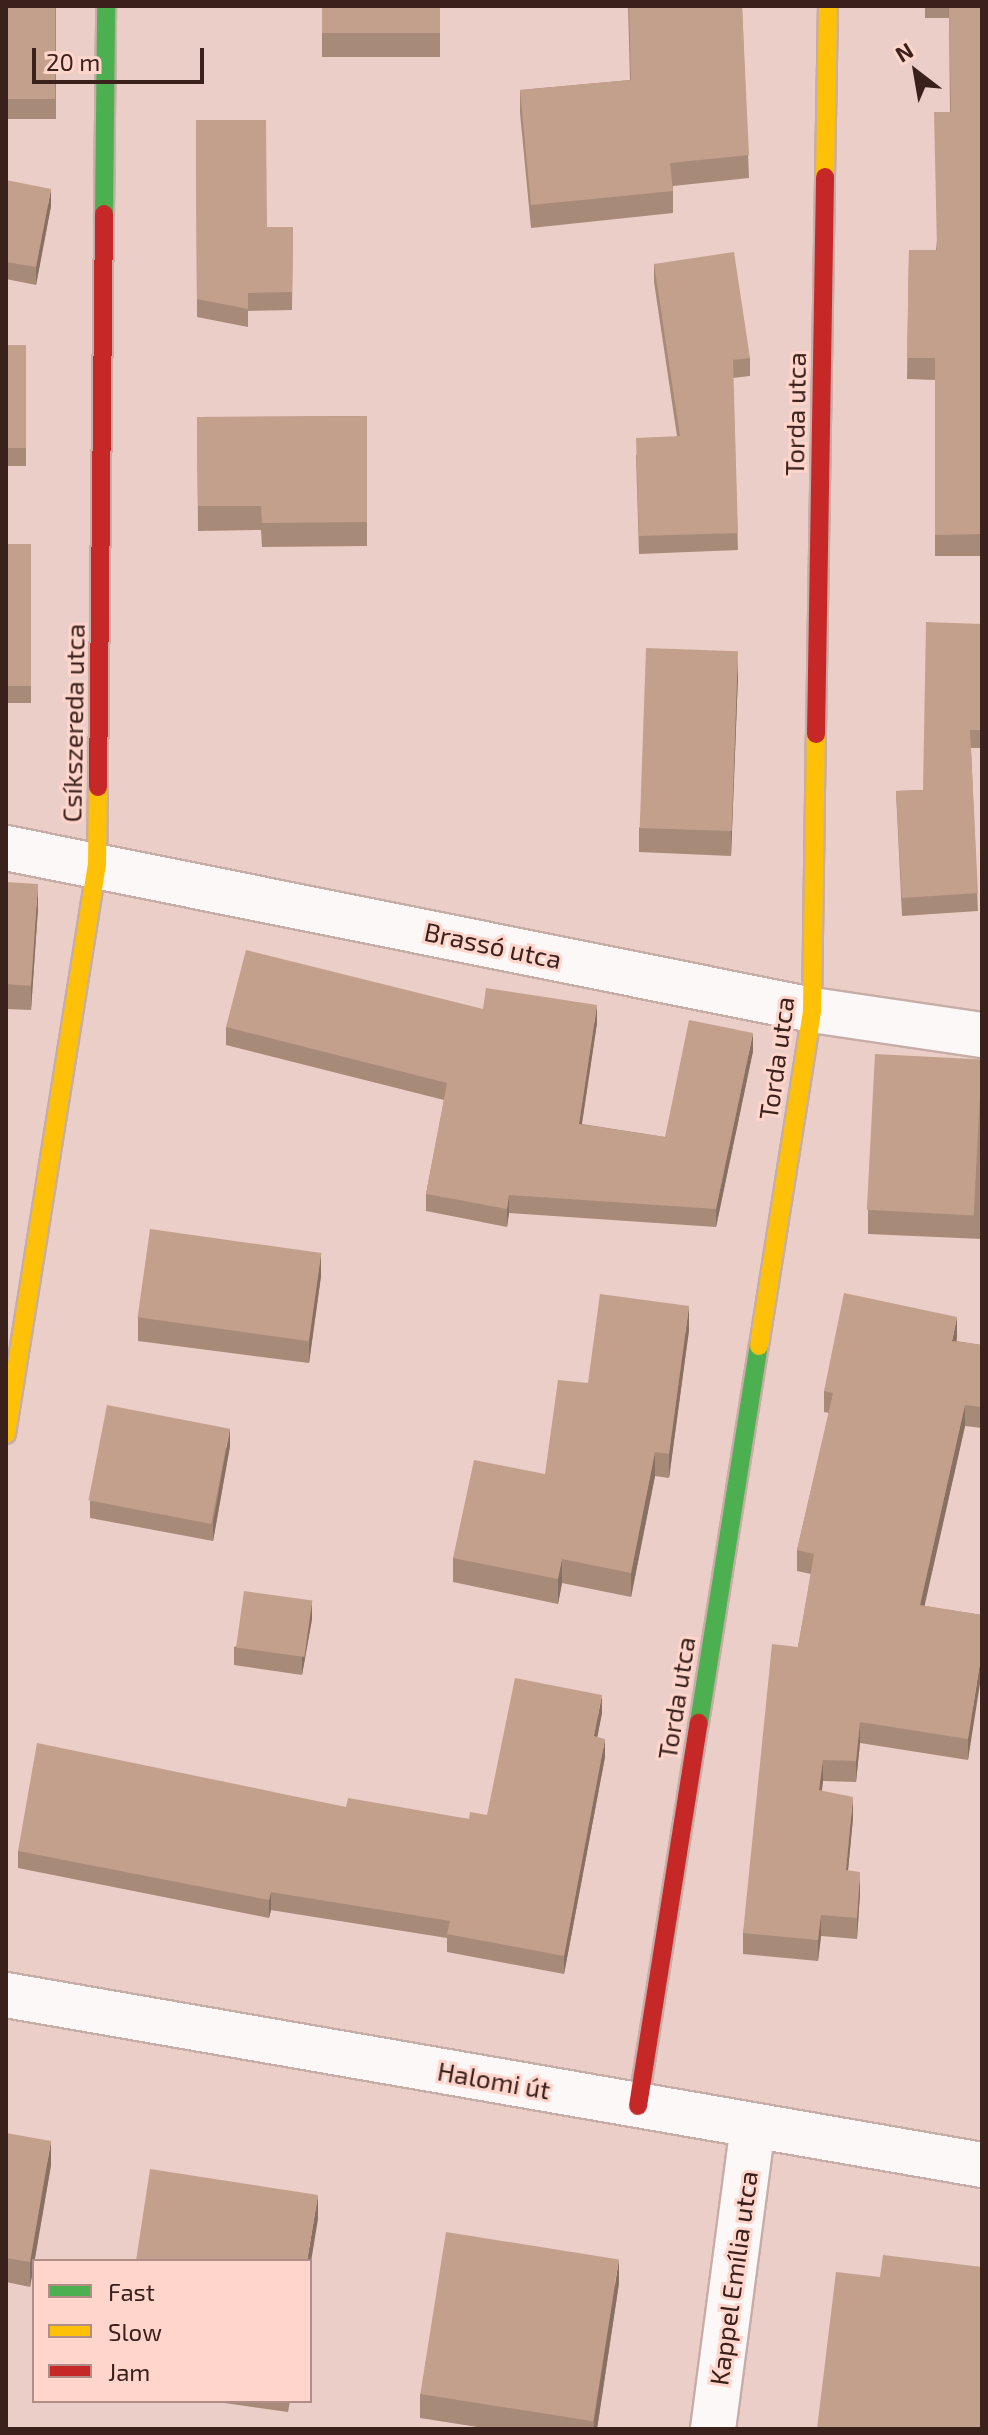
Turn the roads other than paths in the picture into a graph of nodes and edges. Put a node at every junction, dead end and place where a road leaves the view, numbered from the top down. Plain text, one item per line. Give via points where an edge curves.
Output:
1 (106, 6) edge
2 (828, 6) edge
3 (6, 848) edge
4 (97, 864) junction
5 (812, 1010) junction
6 (982, 1035) edge
7 (6, 1434) edge
8 (6, 1995) edge
9 (638, 2106) junction
10 (753, 2126) junction
11 (982, 2165) edge
12 (713, 2429) edge

1 - 4 street, Csíkszereda utca
2 - 5 street, Torda utca
3 - 4 street, Brassó utca
4 - 5 street, Brassó utca
4 - 7 street, Csíkszereda utca
5 - 6 street, Brassó utca
5 - 9 street, Torda utca
8 - 9 street, Halomi út
9 - 10 street, Halomi út
10 - 11 street, Halomi út
10 - 12 street, Kappel Emília utca

